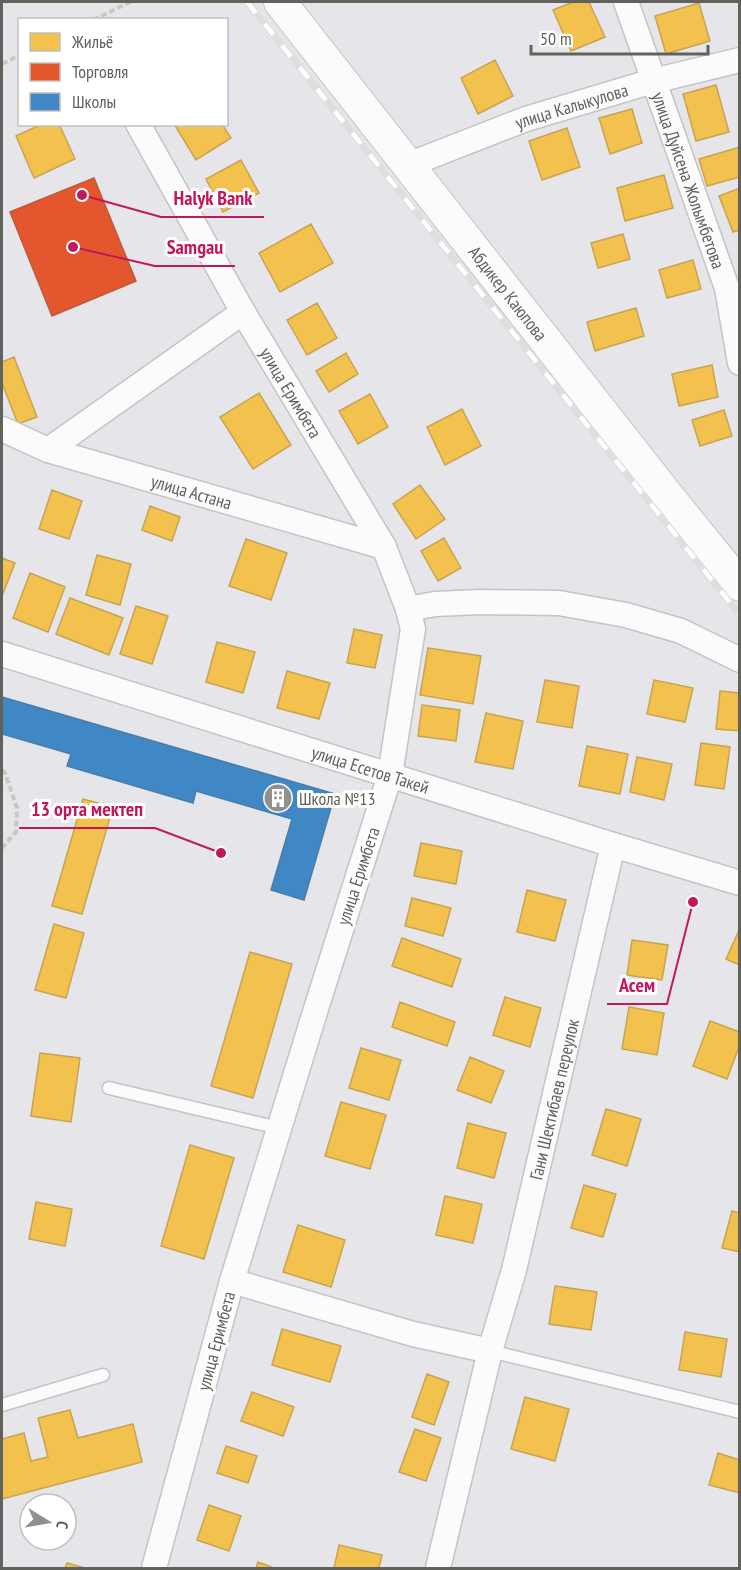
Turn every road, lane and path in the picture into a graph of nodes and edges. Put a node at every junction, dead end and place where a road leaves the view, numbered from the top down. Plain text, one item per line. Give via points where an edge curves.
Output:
1 (130, 2) edge
2 (280, 2) edge
3 (626, 2) edge
4 (97, 18) edge
5 (18, 56) edge
6 (740, 60) edge
7 (2, 64) edge
8 (653, 81) junction
9 (139, 126) edge
10 (408, 165) junction
11 (733, 286) edge
12 (243, 312) junction
13 (740, 363) edge
14 (2, 429) edge
15 (48, 450) junction
16 (384, 547) junction
17 (740, 585) edge
18 (408, 609) junction
19 (2, 654) edge
20 (740, 660) edge
21 (2, 770) edge
22 (390, 775) junction
23 (613, 845) junction
24 (2, 848) edge
25 (740, 883) edge
26 (109, 1088) dead end
27 (279, 1128) junction
28 (232, 1281) junction
29 (490, 1351) junction
30 (103, 1374) dead end
31 (2, 1405) edge
32 (740, 1412) edge
33 (153, 1569) edge
34 (438, 1569) edge

1 - 4 path
2 - 10 street, Абдикер Каюпова
3 - 8 street, улица Дуйсена Жолымбетова
5 - 7 path
6 - 8 street, улица Калыкулова
8 - 10 street, улица Калыкулова via 526,119
8 - 11 street, улица Дуйсена Жолымбетова
9 - 12 street, улица Еримбета
10 - 17 street, Абдикер Каюпова
11 - 13 street, улица Дуйсена Жолымбетова
12 - 15 street
12 - 16 street, улица Еримбета
14 - 15 street, улица Астана
15 - 16 street, улица Астана
16 - 18 street, улица Еримбета
18 - 20 street via 435,603 559,603 626,615 681,631
18 - 22 street, улица Еримбета via 413,629
19 - 22 street, улица Есетов Такей
21 - 24 path via 17,808 16,832
22 - 23 street, улица Есетов Такей
22 - 27 street, улица Еримбета
23 - 25 street, улица Есетов Такей
23 - 29 street, Гани Шектибаев переулок via 514,1270
26 - 27 lane
27 - 28 street, улица Еримбета
28 - 29 street via 413,1334
28 - 33 street, улица Еримбета
29 - 32 lane
29 - 34 street, Гани Шектибаев переулок
30 - 31 lane

